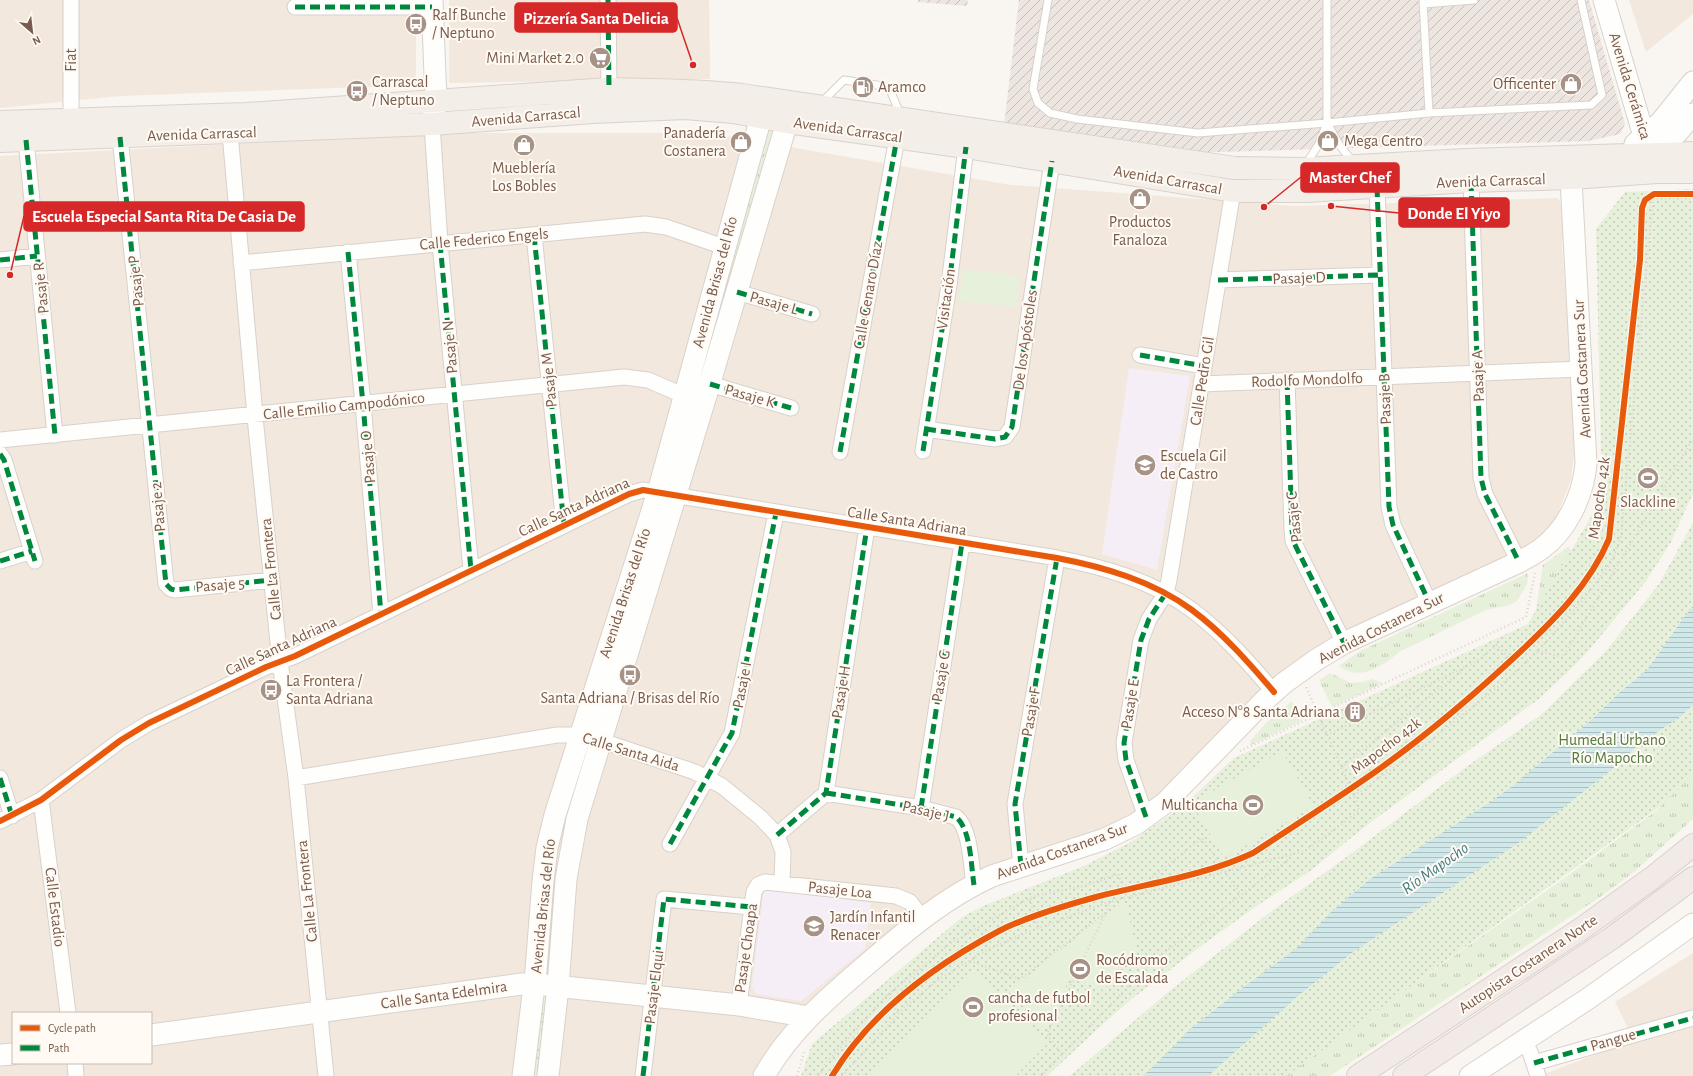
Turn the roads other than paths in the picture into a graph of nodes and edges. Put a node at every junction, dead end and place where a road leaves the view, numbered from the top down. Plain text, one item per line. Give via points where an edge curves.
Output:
1 (71, 0) edge
2 (608, 0) edge
3 (1048, 0) edge
4 (1327, 0) edge
5 (1474, 0) edge
6 (1581, 0) edge
7 (1604, 0) edge
8 (1423, 2) edge
9 (432, 4) edge
10 (296, 7) dead end
11 (1693, 82) edge
12 (609, 89) junction
13 (436, 100) junction
14 (818, 106) junction
15 (593, 112) junction
16 (1429, 113) junction
17 (1693, 114) edge
18 (760, 117) junction
19 (72, 121) junction
20 (0, 122) edge
21 (787, 122) junction
22 (1327, 123) junction
23 (432, 124) junction
24 (899, 128) junction
25 (230, 133) junction
26 (120, 138) junction
27 (26, 140) junction
28 (0, 141) edge
29 (966, 147) junction
30 (1693, 153) edge
31 (1651, 154) junction
32 (1052, 161) junction
33 (1358, 167) junction
34 (1570, 167) junction
35 (1302, 169) junction
36 (1693, 172) edge
37 (1471, 181) junction
38 (1377, 187) junction
39 (1233, 191) junction
40 (534, 235) junction
41 (440, 243) junction
42 (724, 247) junction
43 (348, 252) junction
44 (37, 256) junction
45 (0, 260) edge
46 (241, 263) junction
47 (1380, 276) junction
48 (1218, 280) junction
49 (736, 292) junction
50 (812, 314) dead end
51 (1140, 355) dead end
52 (1204, 366) junction
53 (1581, 369) junction
54 (1478, 373) junction
55 (1384, 377) junction
56 (1287, 380) junction
57 (710, 384) junction
58 (1201, 384) junction
59 (550, 385) junction
60 (454, 395) junction
61 (685, 396) junction
62 (363, 404) junction
63 (791, 408) dead end
64 (255, 415) junction
65 (150, 425) junction
66 (926, 428) junction
67 (55, 435) junction
68 (0, 440) edge
69 (923, 451) dead end
70 (840, 452) dead end
71 (0, 454) edge
72 (667, 494) junction
73 (776, 513) junction
74 (564, 525) junction
75 (867, 528) junction
76 (962, 543) junction
77 (1057, 558) junction
78 (0, 561) edge
79 (1528, 565) junction
80 (471, 570) junction
81 (272, 580) junction
82 (168, 587) joint
83 (1166, 593) junction
84 (1429, 602) junction
85 (381, 614) junction
86 (1344, 643) junction
87 (280, 662) junction
88 (1274, 692) junction
89 (580, 735) junction
90 (602, 741) junction
91 (707, 777) junction
92 (0, 778) edge
93 (296, 778) junction
94 (826, 793) junction
95 (41, 800) junction
96 (921, 808) junction
97 (1146, 817) junction
98 (6, 818) edge
99 (777, 835) junction
100 (670, 844) dead end
101 (1693, 845) edge
102 (1021, 866) junction
103 (1693, 878) edge
104 (782, 883) junction
105 (974, 885) junction
106 (754, 892) joint
107 (752, 907) junction
108 (922, 918) junction
109 (1693, 924) edge
110 (535, 984) junction
111 (558, 987) junction
112 (652, 995) junction
113 (739, 1005) junction
114 (68, 1012) edge
115 (320, 1012) junction
116 (809, 1017) junction
117 (1693, 1018) edge
118 (152, 1035) edge
119 (1523, 1041) junction
120 (12, 1054) edge
121 (0, 1055) edge
122 (75, 1064) edge
123 (1536, 1069) edge
124 (76, 1076) edge
125 (326, 1076) edge
126 (524, 1076) edge
127 (548, 1076) edge
128 (643, 1076) edge
129 (764, 1076) edge
130 (1358, 1076) edge
131 (1404, 1076) edge
132 (1470, 1076) edge

1 - 19 street, Fiat
2 - 12 street
3 - 22 lane via 1033,89 1038,103 1050,113 1078,119 1198,133
4 - 22 lane
5 - 8 lane
6 - 16 lane via 1602,95 1590,105
7 - 31 street, Avenida Cerámica
8 - 16 lane
9 - 10 street
9 - 13 street
11 - 31 street via 1660,123
12 - 13 main road, Avenida Carrascal
12 - 14 main road, Avenida Carrascal via 704,91
12 - 15 main road via 604,103
13 - 19 main road, Avenida Carrascal via 246,114
13 - 23 street
14 - 24 main road, Avenida Carrascal
14 - 24 lane via 844,80 889,87
15 - 18 main road, Avenida Carrascal via 703,109
15 - 23 main road, Avenida Carrascal
16 - 22 lane
17 - 31 street via 1677,133
18 - 21 main road, Avenida Carrascal
18 - 42 street, Avenida Brisas del Río
19 - 20 main road, Avenida Carrascal
21 - 24 main road, Avenida Carrascal
21 - 49 street, Avenida Brisas del Río
22 - 33 lane via 1340,146
22 - 35 lane via 1319,144
23 - 25 main road, Avenida Carrascal
23 - 41 street, Pasaje N
24 - 29 main road, Avenida Carrascal
24 - 35 main road, Avenida Carrascal via 1235,168
24 - 70 street, Calle Genaro Díaz
25 - 26 main road, Avenida Carrascal
25 - 46 street, Calle La Frontera
26 - 27 main road, Avenida Carrascal
26 - 65 street, Pasaje P
27 - 28 main road, Avenida Carrascal
27 - 44 street, Pasaje R
29 - 32 main road, Avenida Carrascal
29 - 66 street, Visitación via 949,284
30 - 31 main road, Avenida Carrascal
31 - 34 main road, Avenida Carrascal
31 - 34 main road, Avenida Carrascal via 1617,155
31 - 36 main road, Avenida Carrascal
32 - 39 main road, Avenida Carrascal
32 - 66 street, De los Apóstoles via 1012,427 1005,437 995,439
33 - 34 main road, Avenida Carrascal via 1466,160
33 - 35 main road, Avenida Carrascal
34 - 37 main road, Avenida Carrascal
34 - 53 street, Avenida Costanera Sur
37 - 38 main road, Avenida Carrascal
37 - 54 street, Pasaje A
38 - 39 main road, Avenida Carrascal via 1307,191
38 - 47 street, Pasaje B
39 - 48 street, Calle Pedro Gil
40 - 41 street, Calle Federico Engels
40 - 42 street, Calle Federico Engels via 652,224 666,226
40 - 59 street, Pasaje M
41 - 43 street, Calle Federico Engels
41 - 60 street, Pasaje N
42 - 61 street, Avenida Brisas del Río
43 - 46 street, Calle Federico Engels
43 - 62 street, Pasaje O
44 - 45 street
44 - 67 street, Pasaje R
46 - 64 street, Calle La Frontera
47 - 48 street, Pasaje D
47 - 55 street, Pasaje B
48 - 52 street, Calle Pedro Gil
49 - 50 street, Pasaje L
49 - 57 street, Avenida Brisas del Río
51 - 52 street
52 - 58 street, Calle Pedro Gil
53 - 54 street, Rodolfo Mondolfo
53 - 79 street, Avenida Costanera Sur via 1586,449 1585,476 1574,509 1560,531
54 - 55 street, Rodolfo Mondolfo
54 - 79 street, Pasaje A via 1482,484 1485,494
55 - 56 street, Rodolfo Mondolfo
55 - 84 street, Pasaje B via 1390,513 1393,525
56 - 58 street, Rodolfo Mondolfo
56 - 86 street, Pasaje C via 1293,541
57 - 63 street, Pasaje K
57 - 72 street, Avenida Brisas del Río
58 - 83 street, Calle Pedro Gil
59 - 60 street, Calle Emilio Campodónico
59 - 61 street, Calle Emilio Campodónico via 632,377 648,380
59 - 74 street, Pasaje M
60 - 62 street, Calle Emilio Campodónico
60 - 80 street, Pasaje N
61 - 72 street, Avenida Brisas del Río
62 - 64 street, Calle Emilio Campodónico
62 - 85 street, Pasaje O
64 - 65 street, Calle Emilio Campodónico
64 - 81 street, Calle La Frontera
65 - 67 street, Calle Emilio Campodónico
65 - 82 street, Pasaje 2 via 165,580
66 - 69 street, Visitación
67 - 68 street, Calle Emilio Campodónico
71 - 78 street via 34,556
72 - 73 street, Calle Santa Adriana
72 - 74 street, Calle Santa Adriana via 636,491
72 - 89 street, Avenida Brisas del Río
72 - 90 street, Avenida Brisas del Río
73 - 75 street, Calle Santa Adriana
73 - 91 street, Pasaje I via 734,726
74 - 80 street, Calle Santa Adriana
75 - 76 street, Calle Santa Adriana
75 - 94 street, Pasaje H
76 - 77 street, Calle Santa Adriana
76 - 96 street, Pasaje G
77 - 83 street, Calle Santa Adriana via 1120,574
77 - 102 street, Pasaje F via 1015,804
79 - 84 street, Avenida Costanera Sur
80 - 85 street, Calle Santa Adriana
81 - 82 street, Pasaje 5 via 175,590
81 - 87 street, Calle La Frontera
83 - 88 street, Calle Santa Adriana via 1218,632
83 - 97 street, Pasaje E via 1149,619 1141,640 1124,743 1126,760
84 - 86 street, Avenida Costanera Sur
85 - 87 street, Calle Santa Adriana
86 - 88 street, Avenida Costanera Sur via 1316,660
87 - 93 street, Calle La Frontera
87 - 95 street, Calle Santa Adriana via 135,731
88 - 97 street, Avenida Costanera Sur via 1166,803
89 - 90 street, Calle Santa Aida
89 - 93 street, Calle Santa Aida via 557,735
89 - 110 street, Avenida Brisas del Río via 547,848
90 - 91 street, Calle Santa Aida
90 - 111 street, Avenida Brisas del Río via 577,819 571,847 566,879
91 - 99 street, Calle Santa Aida via 761,818
91 - 100 street, Pasaje I
92 - 98 street
93 - 115 street, Calle La Frontera
94 - 96 street, Pasaje J
94 - 99 street
95 - 98 street, Calle Santa Adriana
95 - 114 street, Calle Estadio
96 - 105 street, Pasaje J via 951,815 960,820 966,830
97 - 102 street, Avenida Costanera Sur via 1105,839
99 - 104 street, Calle Santa Aida via 783,852
101 - 130 highway, Autopista Costanera Norte via 1596,919
102 - 105 street, Avenida Costanera Sur
103 - 131 highway, Autopista Costanera Norte via 1612,938
104 - 106 street, Pasaje Loa via 761,883
104 - 108 street, Pasaje Loa via 896,896 910,902
105 - 108 street, Avenida Costanera Sur
106 - 107 street, Pasaje Choapa
107 - 112 street, Pasaje Elqui via 664,899
107 - 113 street, Pasaje Choapa
108 - 116 street, Avenida Costanera Sur
109 - 119 street
110 - 111 street, Calle Santa Edelmira
110 - 115 street, Calle Santa Edelmira
110 - 126 street, Avenida Brisas del Río
111 - 112 street, Calle Santa Edelmira
111 - 127 street, Avenida Brisas del Río
112 - 113 street, Calle Santa Edelmira
112 - 128 street, Pasaje Elqui
113 - 116 street, Calle Santa Edelmira
115 - 118 street, Calle Santa Edelmira
115 - 125 street, Calle La Frontera
116 - 129 street, Avenida Costanera Sur
117 - 123 street, Pangue
119 - 123 street
119 - 132 street
120 - 121 street
122 - 124 street

